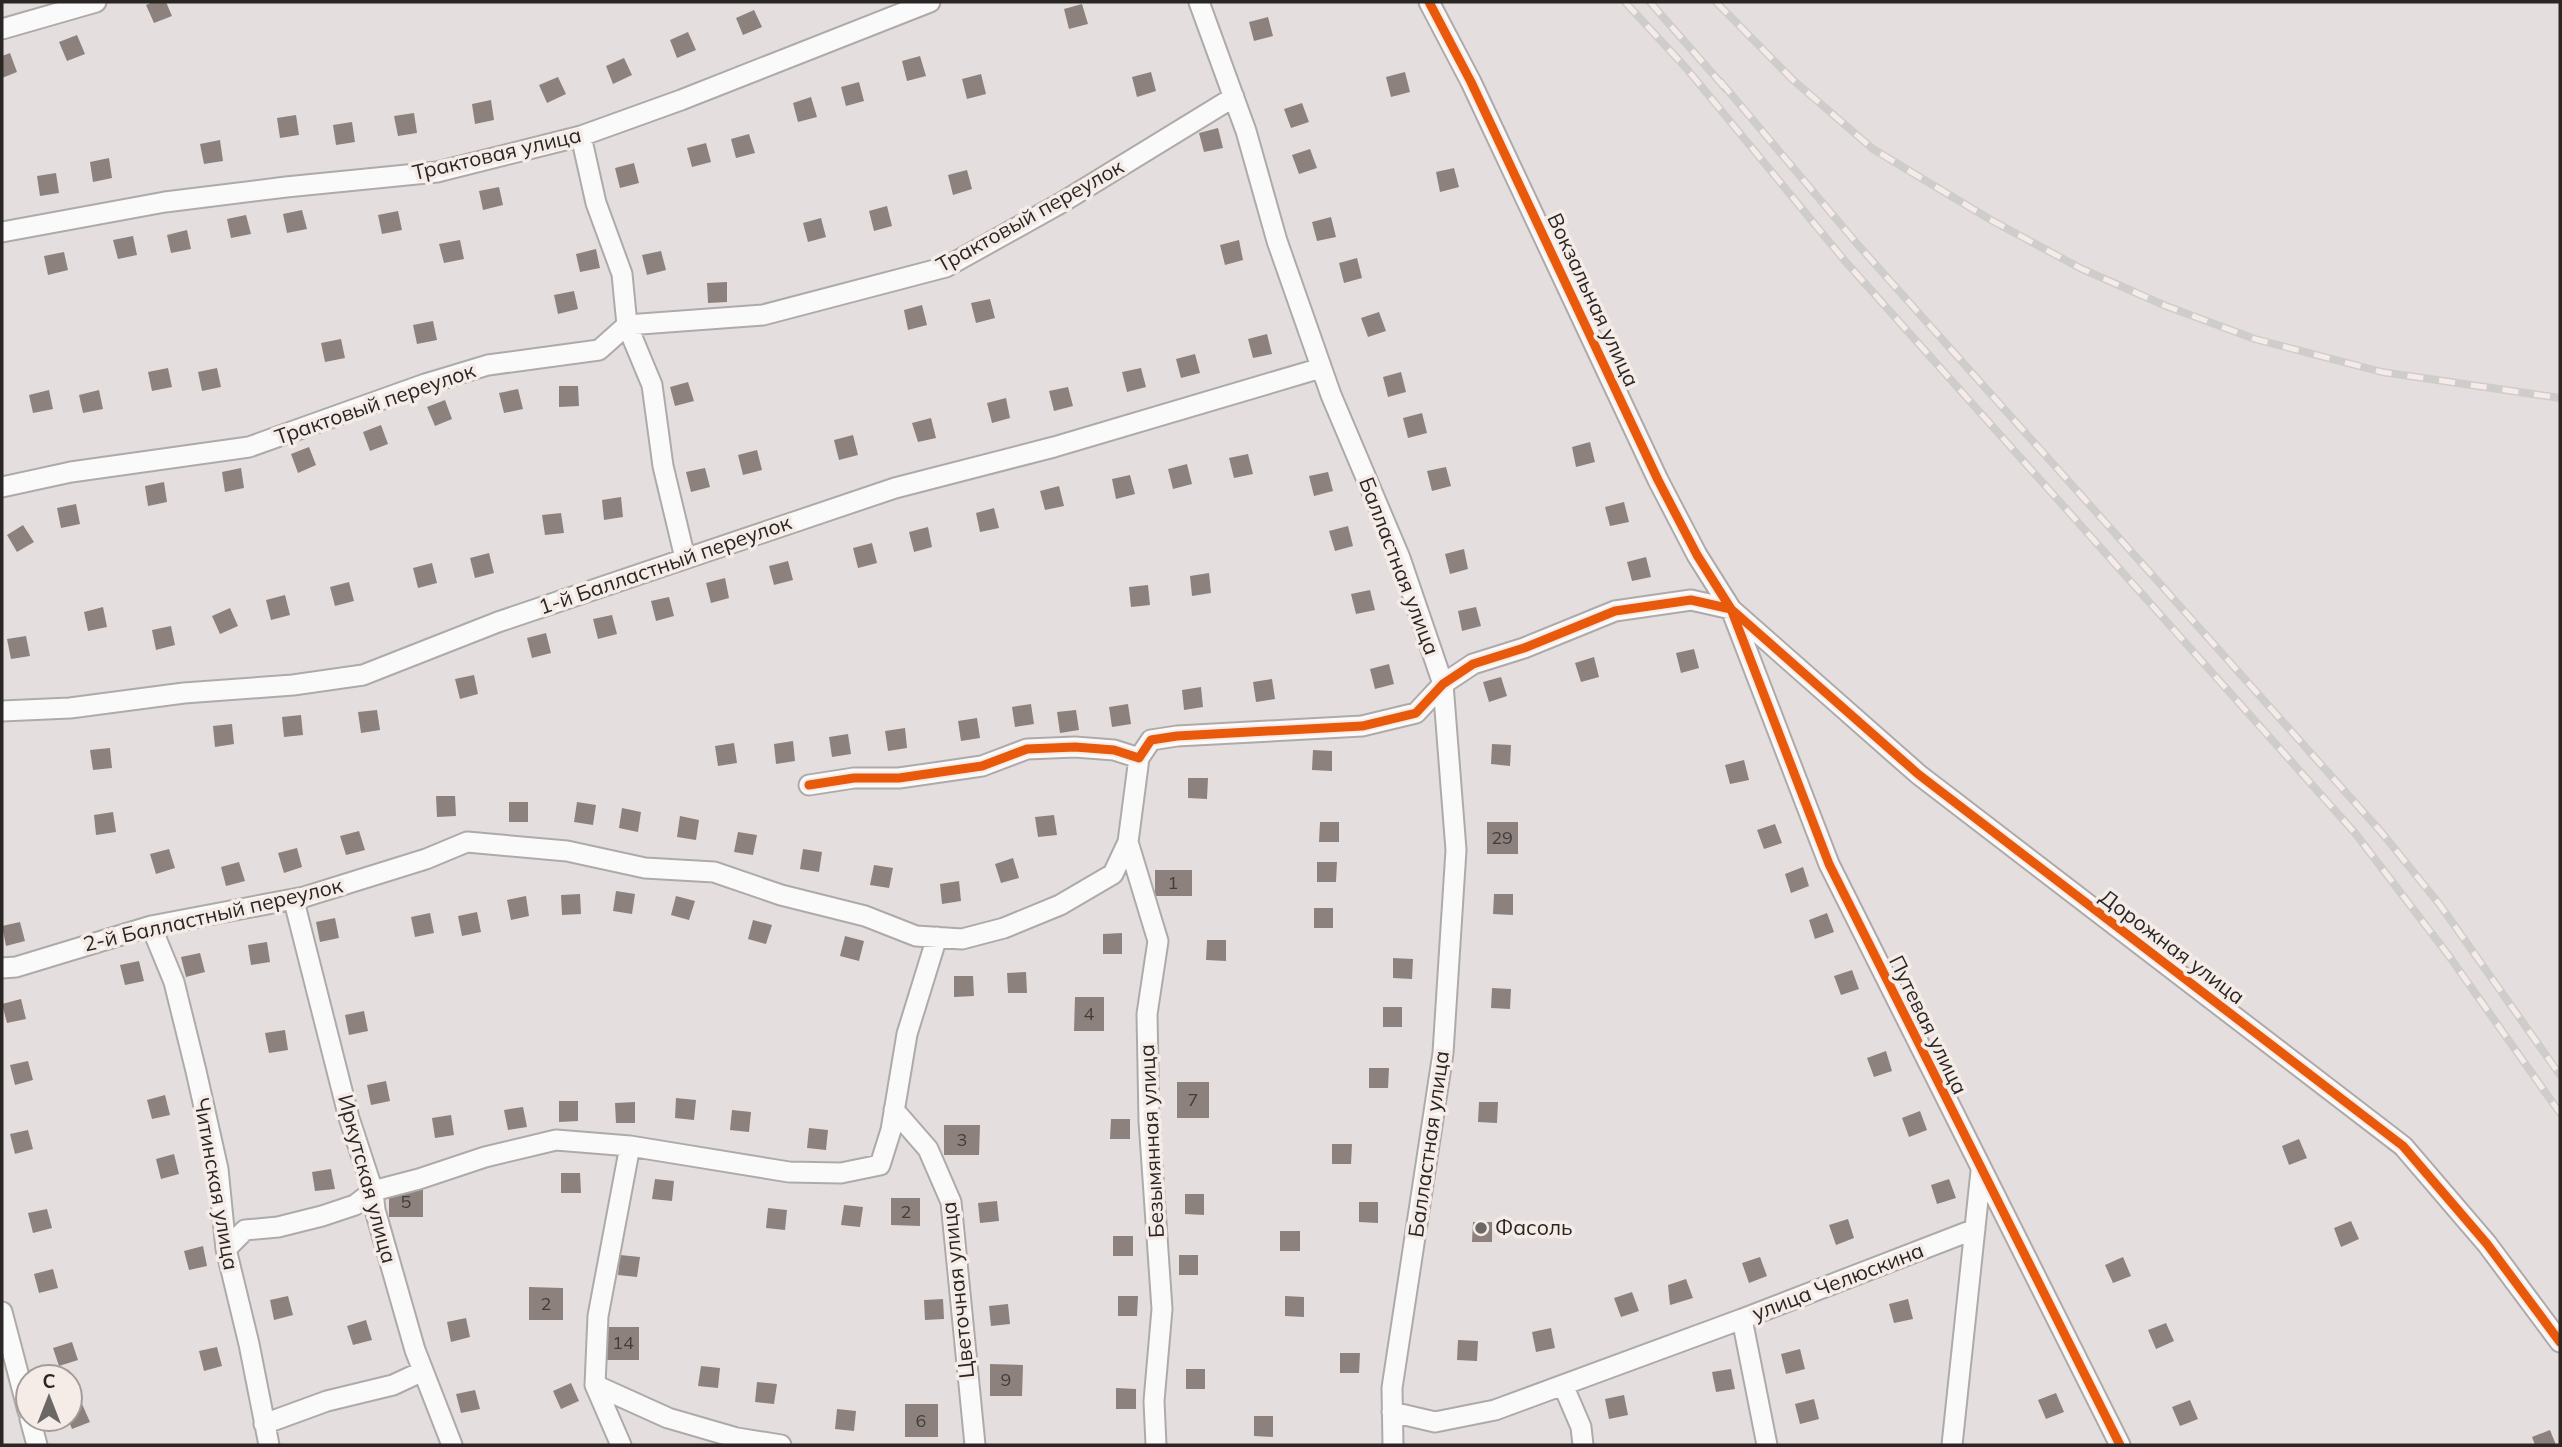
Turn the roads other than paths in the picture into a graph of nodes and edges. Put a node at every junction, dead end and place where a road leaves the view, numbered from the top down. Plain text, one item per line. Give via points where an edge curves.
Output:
1 (96, 2) edge
2 (930, 2) edge
3 (1199, 2) edge
4 (1429, 2) edge
5 (2, 29) edge
6 (1234, 97) junction
7 (581, 136) junction
8 (2, 232) edge
9 (627, 325) junction
10 (1321, 368) junction
11 (2, 487) edge
12 (685, 558) junction
13 (1731, 609) junction
14 (1443, 684) junction
15 (2, 711) edge
16 (1139, 758) junction
17 (809, 785) dead end
18 (1128, 842) junction
19 (296, 909) dead end
20 (151, 926) junction
21 (937, 937) junction
22 (2, 968) edge
23 (894, 1110) junction
24 (630, 1146) junction
25 (1981, 1171) junction
26 (373, 1191) junction
27 (1975, 1229) junction
28 (226, 1249) junction
29 (2, 1312) edge
30 (1742, 1319) junction
31 (2560, 1342) edge
32 (15, 1363) edge
33 (423, 1371) junction
34 (594, 1385) junction
35 (1563, 1385) junction
36 (1392, 1412) junction
37 (264, 1424) junction
38 (269, 1445) edge
39 (452, 1445) edge
40 (621, 1445) edge
41 (780, 1445) edge
42 (975, 1445) edge
43 (1156, 1445) edge
44 (1393, 1445) edge
45 (1583, 1445) edge
46 (1767, 1445) edge
47 (1952, 1445) edge
48 (2120, 1445) edge

1 - 5 street
2 - 7 street, Трактовая улица
3 - 6 street, Балластная улица
4 - 13 street, Вокзальная улица via 1658,480
6 - 9 street, Трактовый переулок via 946,267 763,315
6 - 10 street, Балластная улица
7 - 8 street, Трактовая улица via 437,172 165,202
7 - 9 street via 596,203 622,274
9 - 11 street, Трактовый переулок via 599,350 488,365 249,447 71,472
9 - 12 street via 652,385 663,466
10 - 12 street, 1-й Балластный переулок via 1054,447 895,488
10 - 14 street, Балластная улица via 1400,558
12 - 15 street, 1-й Балластный переулок via 498,622 363,675 69,708
13 - 14 street via 1691,600 1615,611 1473,664
13 - 25 street, Путевая улица via 1829,864
13 - 31 street, Дорожная улица via 1918,774 2403,1146 2487,1244
14 - 16 street via 1416,713 1362,726 1152,740
14 - 36 street, Балластная улица via 1456,850 1443,1053
16 - 17 street via 1114,750 1027,749 982,766
16 - 18 street, 2-й Балластный переулок
18 - 21 street, 2-й Балластный переулок via 1113,874 1060,905 994,931 962,939
18 - 43 street, Безымянная улица via 1158,940 1147,1014 1162,1310 1154,1401
19 - 26 street, Иркутская улица via 349,1118
20 - 21 street, 2-й Балластный переулок via 304,897 467,842 567,851 646,868 714,872 865,916 916,936
20 - 22 street, 2-й Балластный переулок
20 - 28 street, Читинская улица via 174,982 196,1071 218,1169
21 - 23 street via 907,1034
23 - 24 street via 880,1165 841,1173 789,1172
23 - 42 street, Цветочная улица via 928,1149 951,1202
24 - 26 street via 556,1140
24 - 34 street via 598,1317
25 - 27 street
25 - 48 street, Путевая улица
26 - 28 street via 355,1205 322,1216 245,1230
26 - 33 street, Иркутская улица via 374,1210
27 - 30 street, улица Челюскина
27 - 47 street
28 - 37 street, Читинская улица
29 - 32 street
30 - 35 street
30 - 46 street, улица Челюскина
33 - 37 street via 393,1385
33 - 39 street, Иркутская улица
34 - 40 street
34 - 41 street via 668,1418
35 - 36 street via 1495,1410 1435,1422
35 - 45 street via 1581,1427
36 - 44 street, Балластная улица
37 - 38 street, Читинская улица

